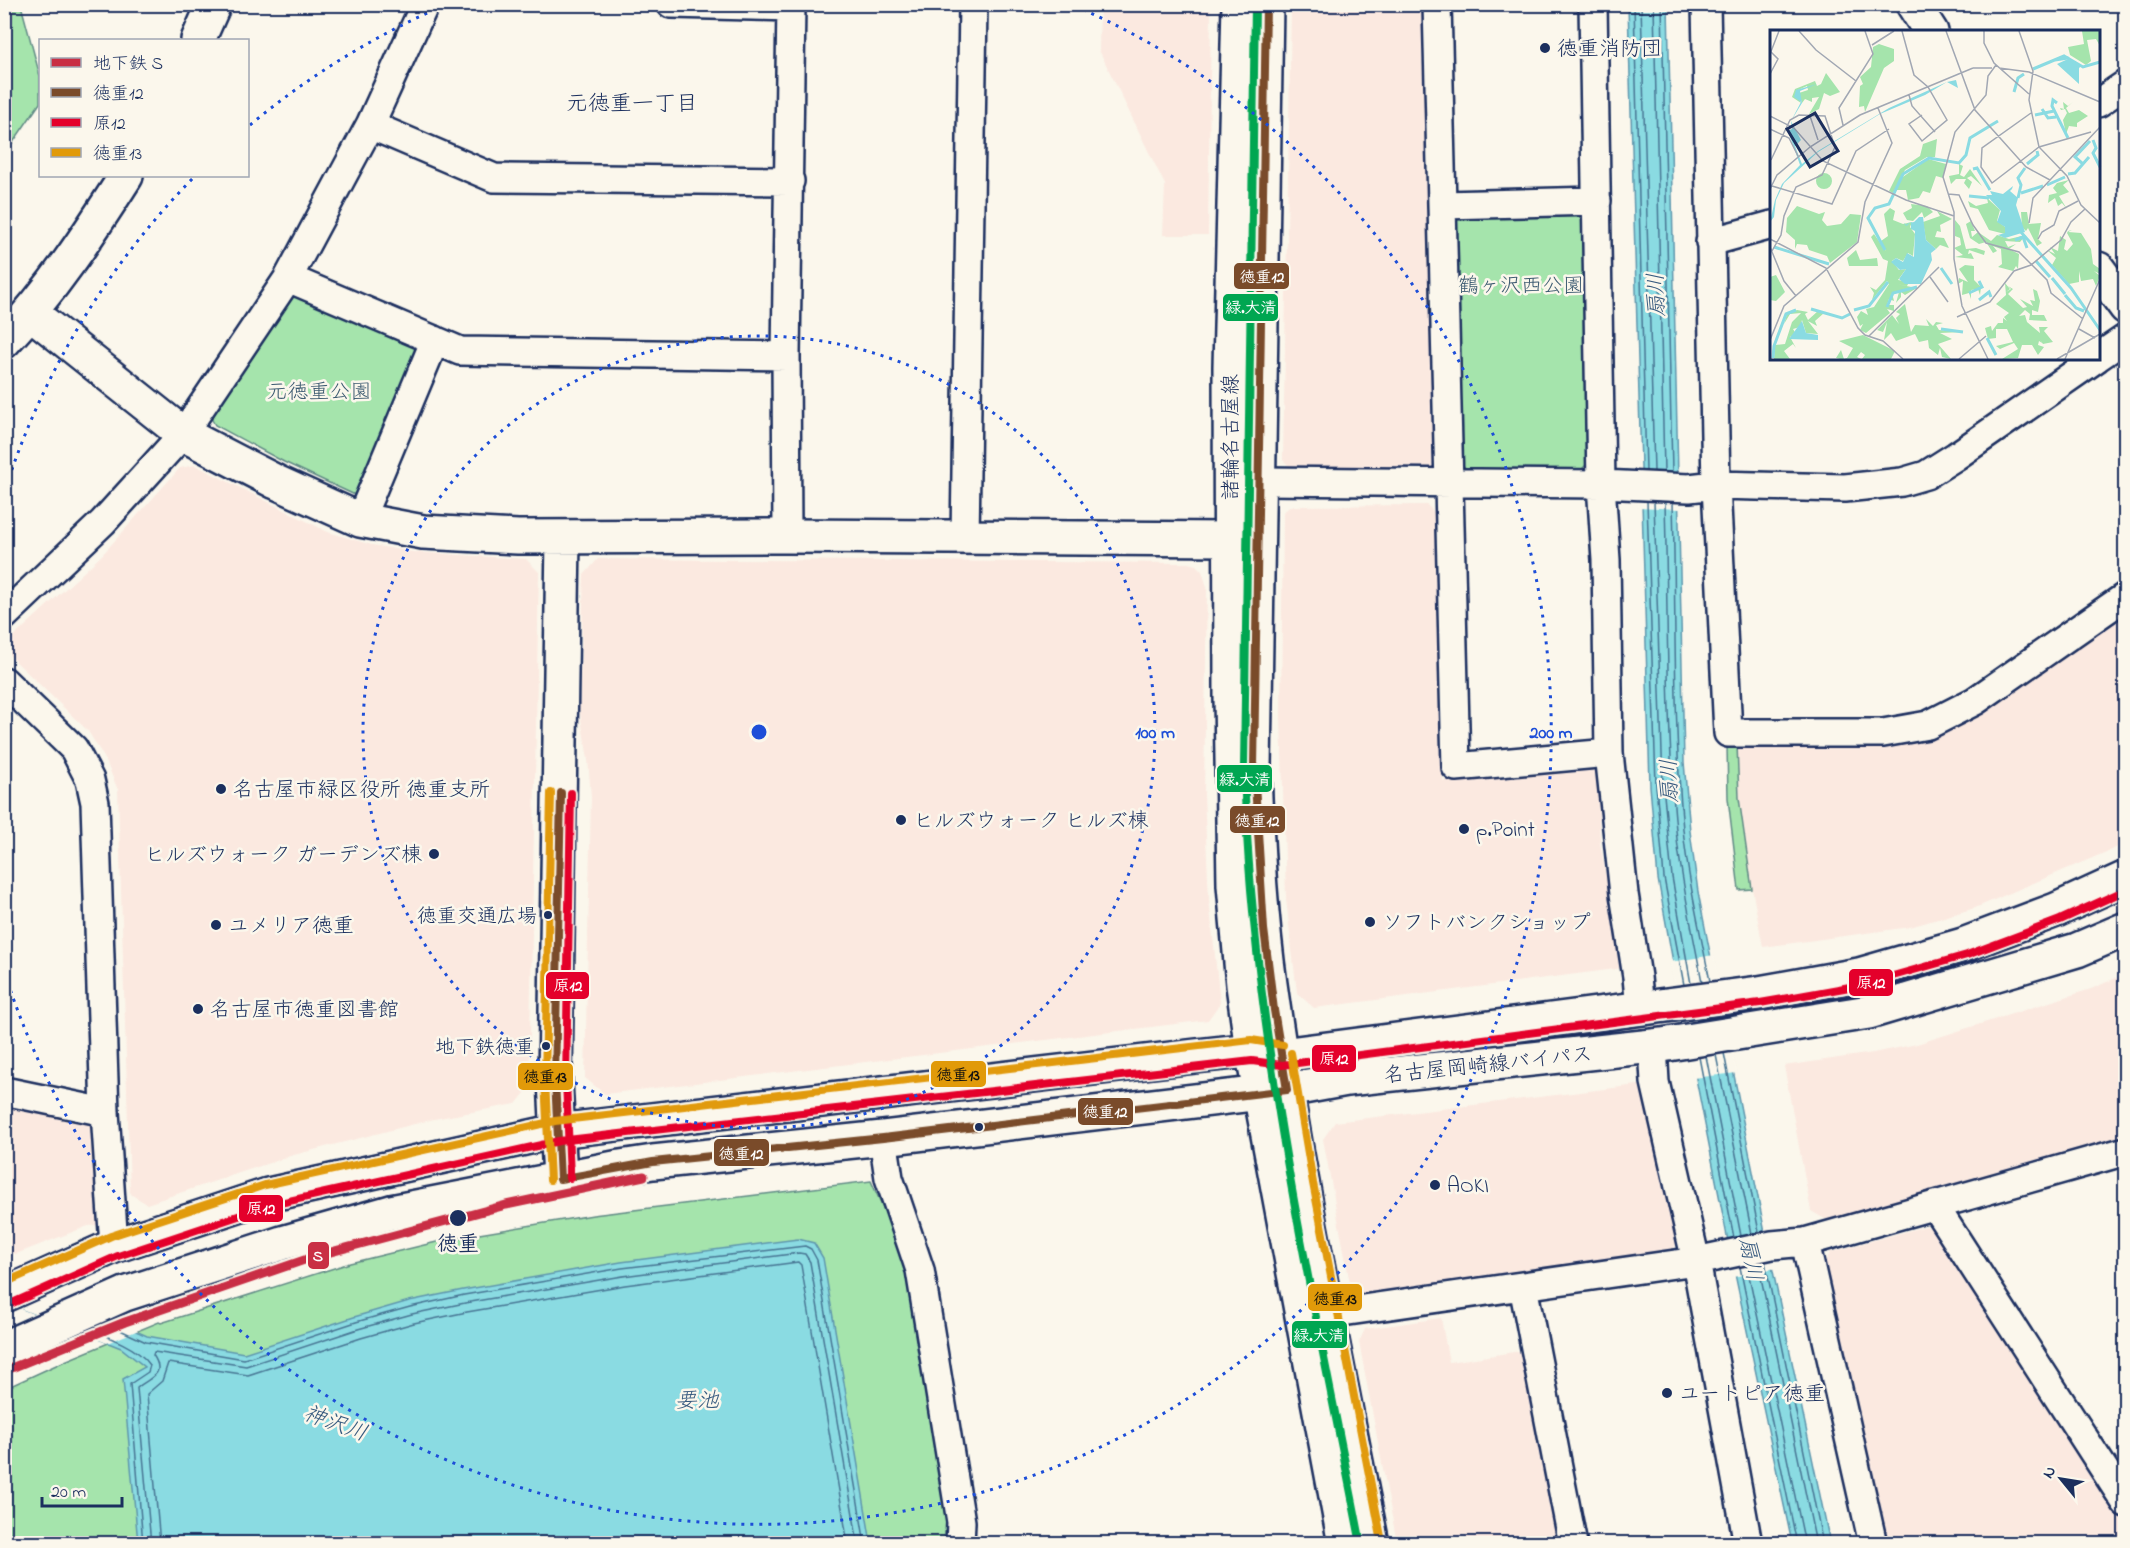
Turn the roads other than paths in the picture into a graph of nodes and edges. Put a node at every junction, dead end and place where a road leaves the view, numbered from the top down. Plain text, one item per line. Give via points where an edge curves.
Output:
1 (214, 4) edge
2 (425, 4) edge
3 (671, 4) edge
4 (973, 4) edge
5 (1239, 4) edge
6 (1266, 4) edge
7 (1437, 4) edge
8 (1593, 4) edge
9 (1706, 4) edge
10 (1913, 4) edge
11 (791, 6) edge
12 (1931, 30) edge
13 (198, 39) edge
14 (2126, 84) edge
15 (2100, 102) edge
16 (370, 125) junction
17 (125, 177) edge
18 (790, 181) junction
19 (1597, 201) junction
20 (1443, 205) junction
21 (1770, 226) edge
22 (1710, 242) junction
23 (2100, 272) edge
24 (288, 278) junction
25 (2126, 307) edge
26 (31, 313) junction
27 (2126, 338) edge
28 (435, 340) junction
29 (4, 341) edge
30 (786, 356) junction
31 (2100, 357) edge
32 (2095, 360) edge
33 (183, 434) junction
34 (1258, 482) junction
35 (1448, 483) junction
36 (1601, 484) junction
37 (1716, 485) junction
38 (360, 520) junction
39 (787, 536) junction
40 (563, 538) junction
41 (965, 538) junction
42 (1230, 539) junction
43 (2126, 596) edge
44 (4, 616) edge
45 (4, 681) edge
46 (1609, 753) junction
47 (2126, 878) edge
48 (2126, 929) edge
49 (1646, 1008) junction
50 (1657, 1046) junction
51 (1266, 1053) junction
52 (4, 1091) edge
53 (1273, 1091) junction
54 (105, 1112) junction
55 (557, 1131) junction
56 (883, 1138) junction
57 (2126, 1151) edge
58 (560, 1179) junction
59 (1934, 1205) junction
60 (1805, 1242) junction
61 (114, 1246) junction
62 (1696, 1261) junction
63 (1522, 1286) junction
64 (4, 1295) edge
65 (1328, 1314) junction
66 (4, 1348) edge
67 (2126, 1503) edge
68 (960, 1544) edge
69 (1345, 1544) edge
70 (1372, 1544) edge
71 (1573, 1544) edge
72 (1748, 1544) edge
73 (1873, 1544) edge

1 - 13 main road
2 - 16 street
3 - 11 street
4 - 41 street
5 - 42 main road, 諸輪名古屋線
6 - 34 main road, 諸輪名古屋線
7 - 20 street
8 - 19 street
9 - 22 street
10 - 12 main road
11 - 18 street
14 - 15 street
16 - 18 street via 494,178
16 - 24 street
17 - 26 main road via 80,249
18 - 30 street
19 - 20 street
19 - 36 street
20 - 35 street
21 - 22 street
22 - 37 street
23 - 25 main road
24 - 28 street
24 - 33 street
26 - 29 main road
26 - 33 main road
27 - 31 street
28 - 30 street via 460,351
28 - 38 street
30 - 39 street
32 - 37 street via 1926,475 1902,482 1845,488
33 - 38 main road
33 - 44 street via 103,522
34 - 35 street
34 - 51 main road, 諸輪名古屋線 via 1254,766 1270,982
35 - 36 street
35 - 46 street via 1456,768
36 - 37 street via 1682,488
36 - 46 street
37 - 43 street via 1728,734 1883,733 1928,724 1975,701
38 - 40 main road via 423,532
39 - 40 main road
39 - 41 main road
40 - 55 main road
41 - 42 main road
42 - 51 main road, 諸輪名古屋線 via 1234,885 1243,985
45 - 54 street via 74,749 90,780 96,803
46 - 49 street via 1625,905
47 - 49 main road, 名古屋岡崎線バイパス via 1963,945 1859,975
48 - 50 main road, 名古屋岡崎線バイパス via 2077,950 1869,1012
49 - 51 main road, 名古屋岡崎線バイパス
50 - 53 main road, 名古屋岡崎線バイパス via 1347,1079
50 - 62 street via 1655,1082
51 - 53 main road, 諸輪名古屋線
51 - 55 main road, 名古屋岡崎線バイパス
52 - 54 street
53 - 56 main road, 名古屋岡崎線バイパス
53 - 65 main road, 諸輪名古屋線 via 1303,1185
53 - 69 main road, 諸輪名古屋線
54 - 61 street
55 - 58 main road
55 - 61 main road, 名古屋岡崎線バイパス via 268,1195
56 - 58 main road, 名古屋岡崎線バイパス via 653,1162
56 - 68 street via 889,1178 920,1270 960,1522
57 - 59 street
58 - 66 main road, 名古屋岡崎線バイパス via 336,1226 125,1294
59 - 60 street
59 - 67 street
60 - 62 street
60 - 73 street
61 - 64 main road, 名古屋岡崎線バイパス
62 - 63 street
62 - 72 street
63 - 65 street
63 - 71 street
65 - 70 main road, 諸輪名古屋線

